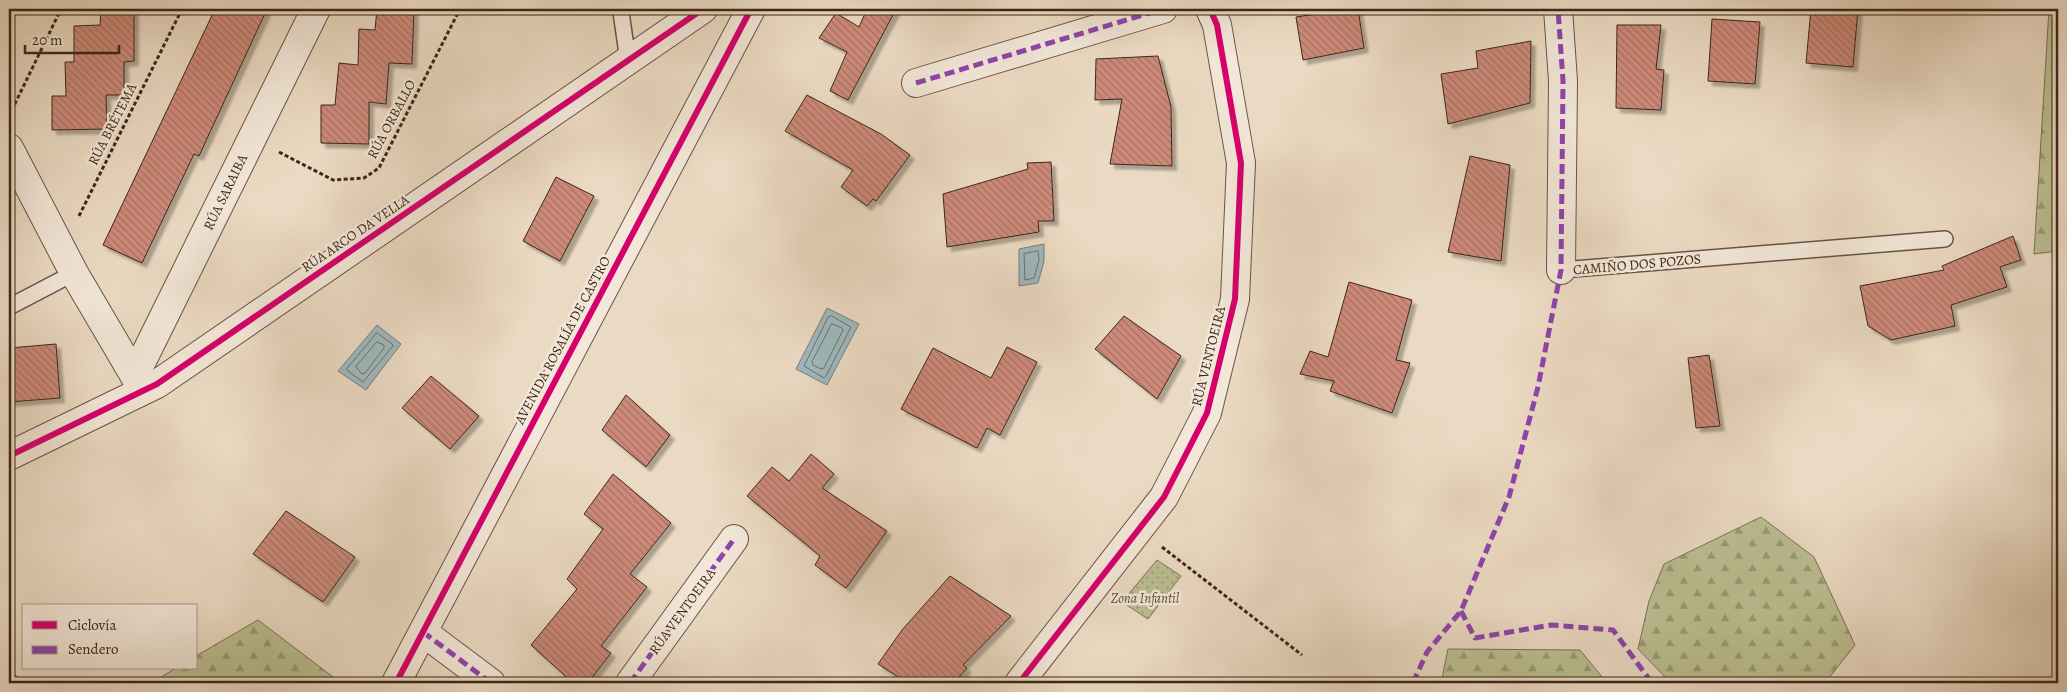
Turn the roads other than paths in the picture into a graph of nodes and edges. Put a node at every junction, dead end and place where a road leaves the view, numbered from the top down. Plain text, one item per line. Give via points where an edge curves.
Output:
1 (316, 9) edge
2 (622, 9) edge
3 (703, 9) edge
4 (748, 9) edge
5 (1163, 9) edge
6 (1210, 9) edge
7 (1558, 9) edge
8 (628, 61) junction
9 (916, 84) dead end
10 (9, 148) edge
11 (16, 182) edge
12 (1945, 239) dead end
13 (68, 261) junction
14 (1560, 270) joint
15 (9, 307) edge
16 (139, 383) junction
17 (9, 456) edge
18 (734, 540) dead end
19 (423, 632) junction
20 (396, 683) edge
21 (491, 683) edge
22 (630, 683) edge
23 (1020, 683) edge

1 - 16 street, RÚA SARAIBA via 252,138
2 - 8 lane
3 - 8 street, RÚA ARCO DA VELLA
4 - 19 street, AVENIDA ROSALÍA DE CASTRO
5 - 9 street
6 - 23 street, RÚA VENTOEIRA via 1217,25 1241,163 1235,299 1207,413 1164,497
7 - 14 street, CAMIÑO DOS POZOS via 1563,81
8 - 16 street, RÚA ARCO DA VELLA via 165,378
10 - 11 street
11 - 13 street
12 - 14 lane, CAMIÑO DOS POZOS
13 - 15 lane
13 - 16 street
16 - 17 street, RÚA ARCO DA VELLA
18 - 22 street, RÚA VENTOEIRA
19 - 20 street, AVENIDA ROSALÍA DE CASTRO
19 - 21 street

